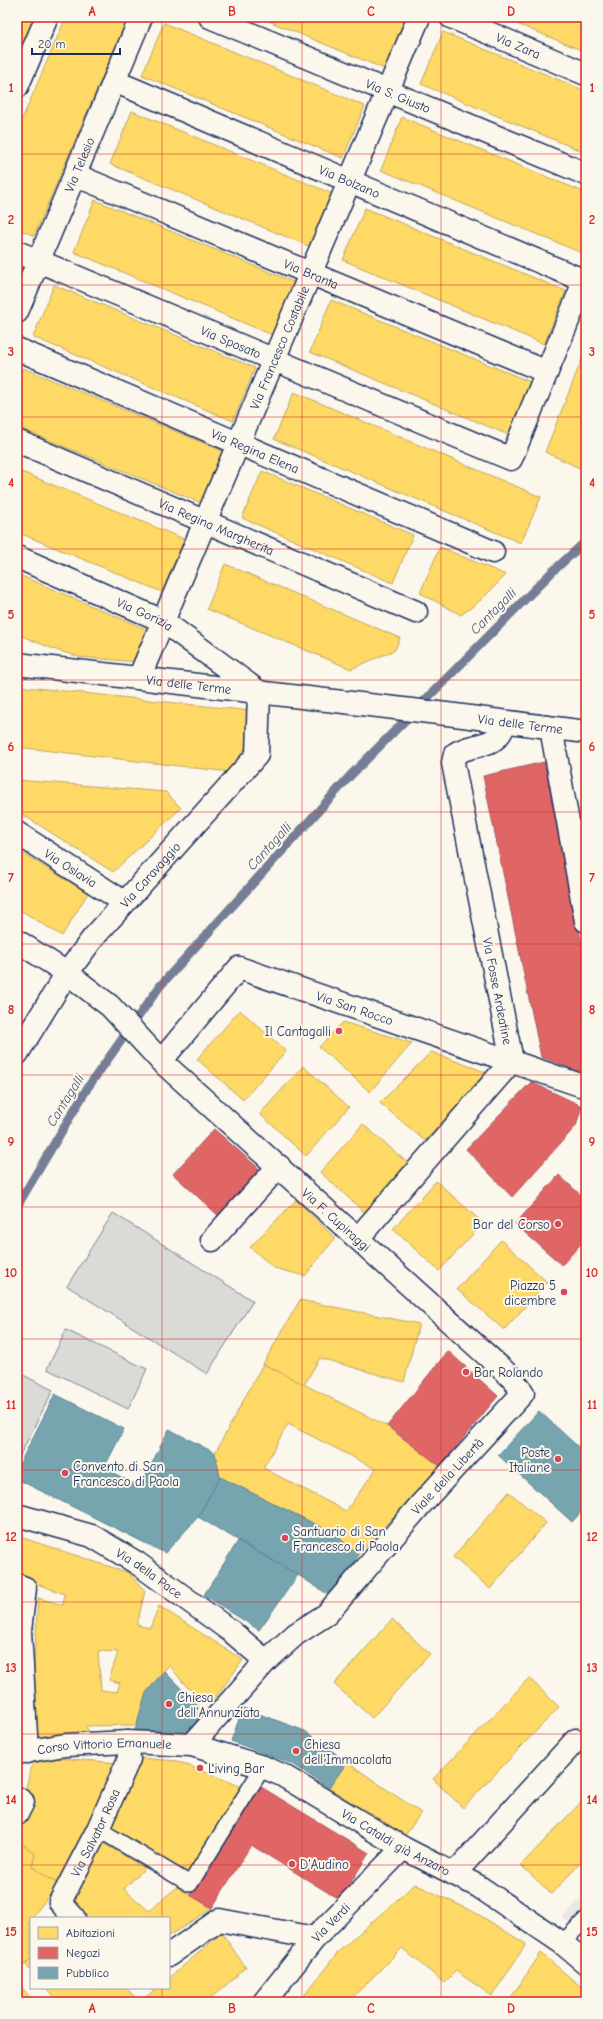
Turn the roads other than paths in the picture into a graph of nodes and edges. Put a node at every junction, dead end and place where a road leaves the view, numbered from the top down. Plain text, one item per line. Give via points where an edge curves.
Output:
1 (47, 17) edge
2 (141, 17) edge
3 (210, 17) edge
4 (419, 17) edge
5 (451, 17) edge
6 (586, 74) edge
7 (114, 81) junction
8 (17, 87) edge
9 (388, 91) junction
10 (586, 174) edge
11 (75, 175) junction
12 (350, 181) junction
13 (17, 252) edge
14 (39, 261) junction
15 (311, 273) junction
16 (585, 279) edge
17 (17, 312) edge
18 (17, 349) edge
19 (274, 360) junction
20 (547, 372) junction
21 (17, 441) edge
22 (239, 443) junction
23 (205, 521) junction
24 (493, 552) dead end
25 (17, 557) edge
26 (416, 612) dead end
27 (163, 621) junction
28 (17, 654) edge
29 (17, 664) edge
30 (51, 668) junction
31 (139, 678) junction
32 (259, 692) junction
33 (505, 722) junction
34 (551, 728) junction
35 (586, 732) edge
36 (17, 833) edge
37 (582, 882) edge
38 (124, 902) junction
39 (586, 921) edge
40 (17, 941) edge
41 (67, 973) junction
42 (17, 1054) edge
43 (161, 1060) junction
44 (512, 1061) junction
45 (586, 1085) edge
46 (278, 1166) junction
47 (359, 1237) junction
48 (212, 1240) dead end
49 (512, 1378) joint
50 (17, 1515) edge
51 (21, 1587) edge
52 (19, 1631) edge
53 (266, 1661) junction
54 (576, 1740) dead end
55 (128, 1742) junction
56 (192, 1745) junction
57 (22, 1753) edge
58 (263, 1767) junction
59 (17, 1798) edge
60 (17, 1814) edge
61 (98, 1829) junction
62 (403, 1848) junction
63 (454, 1874) junction
64 (73, 1917) edge
65 (586, 1919) edge
66 (315, 1938) junction
67 (562, 1943) junction
68 (170, 1954) edge
69 (586, 1963) edge
70 (264, 2002) edge

1 - 8 street
2 - 7 street, Via Telesio
3 - 9 street, Via S. Giusto
4 - 9 street, Via Francesco Costabile
5 - 6 street, Via Zara
7 - 11 street, Via Telesio
7 - 12 street, Via Bolzano
9 - 10 street, Via S. Giusto
9 - 12 street, Via Francesco Costabile
11 - 14 street, Via Telesio
11 - 15 street, Via Branta
12 - 15 street, Via Francesco Costabile
12 - 16 street, Via Bolzano
13 - 14 street, Via Sposato
14 - 17 street, Via Telesio
14 - 19 street, Via Sposato
15 - 19 street, Via Francesco Costabile
15 - 20 street, Via Branta
16 - 20 street
18 - 22 street, Via Regina Elena
19 - 20 street, Via Sposato via 511,459
19 - 22 street, Via Francesco Costabile
21 - 23 street, Via Regina Margherita
22 - 23 street, Via Francesco Costabile
22 - 24 street, Via Regina Elena
23 - 26 street, Via Regina Margherita
23 - 27 street, Via Francesco Costabile
25 - 27 street, Via Gorizia
27 - 31 street, Via Francesco Costabile
27 - 32 street, Via Gorizia
28 - 30 street
29 - 30 street, Via delle Terme
30 - 31 street, Via delle Terme
31 - 32 street, Via delle Terme
32 - 33 street, Via delle Terme
32 - 38 street, Via Caravaggio via 257,755
33 - 34 street, Via delle Terme
33 - 44 street, Via Fosse Ardeatine via 498,738 489,743 463,749 455,754 453,763
34 - 35 street, Via delle Terme
34 - 37 street
36 - 38 street, Via Oslavia
37 - 39 street
38 - 41 street, Via Caravaggio
40 - 41 street, Via F. Cupiraggi
41 - 42 street, Via Caravaggio
41 - 43 street, Via F. Cupiraggi via 110,1006
43 - 44 street, Via San Rocco via 239,968
43 - 46 street, Via F. Cupiraggi
44 - 45 street, Via San Rocco
44 - 47 street, Via Fosse Ardeatine
46 - 47 street, Via F. Cupiraggi
46 - 48 street
47 - 49 street, Via F. Cupiraggi
49 - 53 street, Viale della Libertà via 523,1393 422,1503 327,1614 296,1634
50 - 53 street, Via della Pace via 92,1536 137,1563 232,1632
51 - 52 street
52 - 57 street
53 - 56 street, Viale della Libertà
54 - 63 street
55 - 56 street, Corso Vittorio Emanuele
55 - 57 street, Corso Vittorio Emanuele via 66,1745
55 - 61 street, Via Salvator Rosa via 129,1759
56 - 58 street, Via Cataldi già Anzaro
58 - 61 lane via 190,1884
58 - 62 street, Via Cataldi già Anzaro
59 - 60 street via 23,1802
61 - 64 street, Via Salvator Rosa via 60,1902
62 - 63 street, Via Cataldi già Anzaro
62 - 66 street, Via Verdi
63 - 67 street, Via Cataldi già Anzaro via 478,1886
65 - 67 lane
66 - 68 street via 219,1920
66 - 70 street, Via Verdi
67 - 69 street, Via Cataldi già Anzaro

